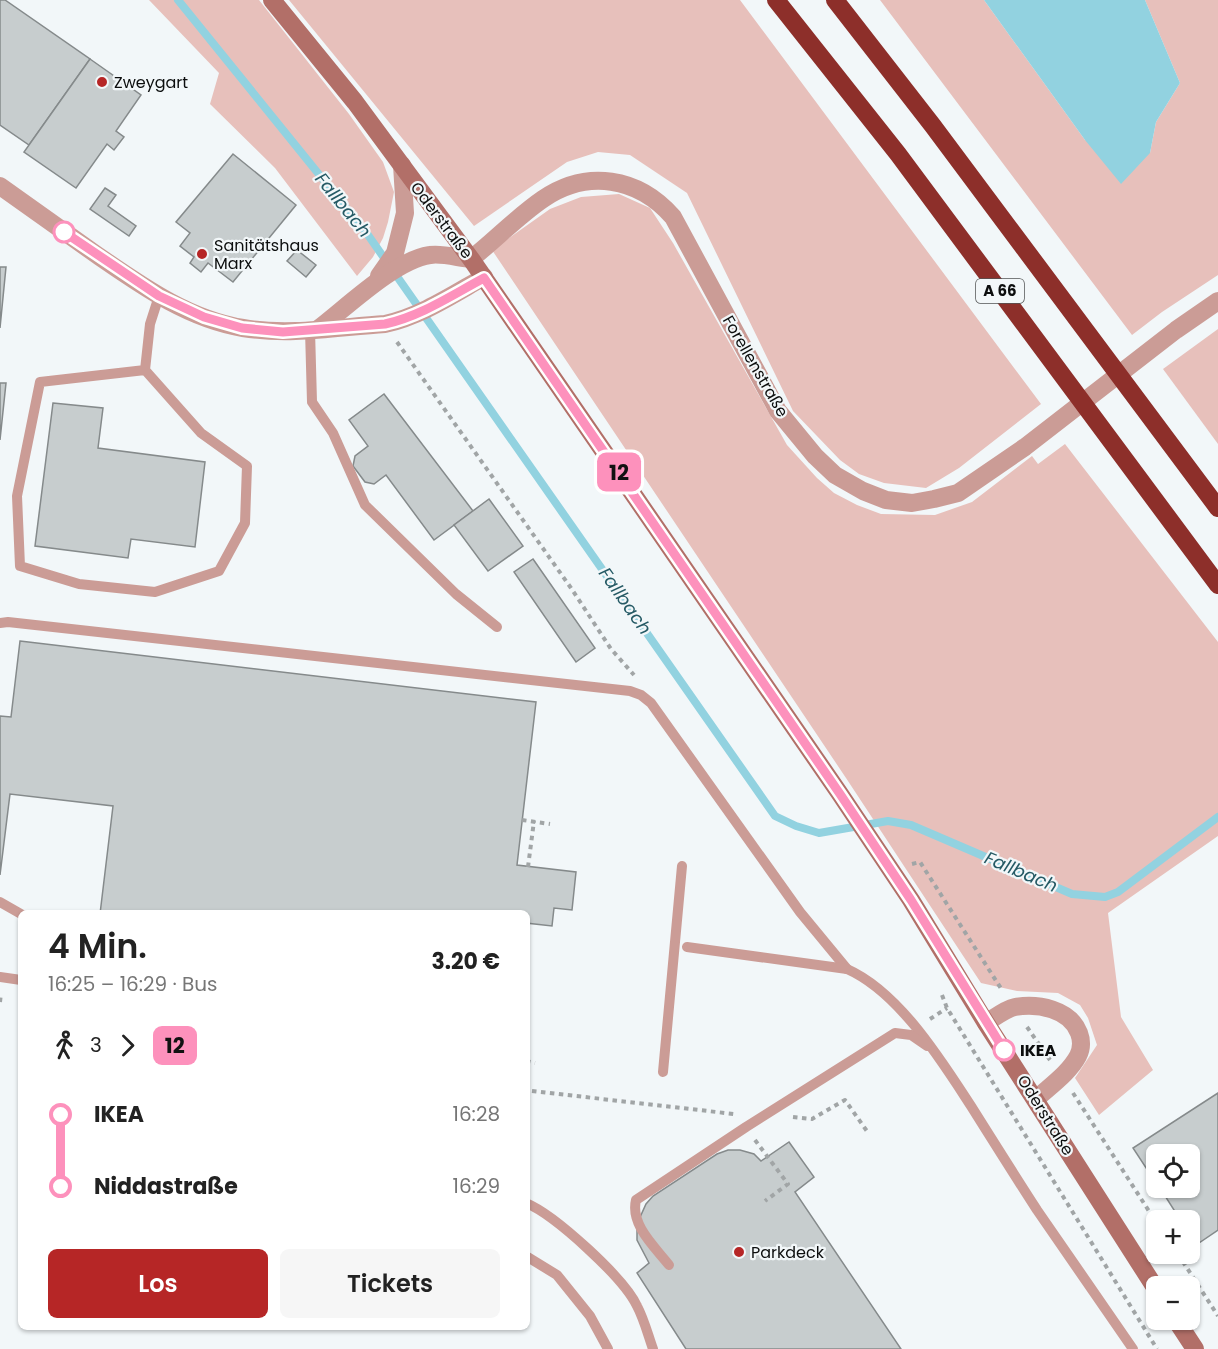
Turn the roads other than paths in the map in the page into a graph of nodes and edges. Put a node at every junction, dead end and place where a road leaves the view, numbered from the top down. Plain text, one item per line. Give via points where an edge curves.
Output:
1 (272, 0) edge
2 (776, 0) edge
3 (835, 0) edge
4 (402, 165) junction
5 (0, 186) edge
6 (399, 259) junction
7 (471, 259) junction
8 (484, 278) junction
9 (159, 296) junction
10 (1218, 301) edge
11 (314, 329) junction
12 (145, 370) junction
13 (1218, 508) edge
14 (1218, 585) edge
15 (0, 624) edge
16 (497, 627) dead end
17 (682, 866) dead end
18 (0, 902) edge
19 (18, 912) edge
20 (687, 947) dead end
21 (847, 969) junction
22 (0, 976) edge
23 (18, 979) edge
24 (986, 1023) junction
25 (940, 1059) junction
26 (663, 1072) dead end
27 (1036, 1099) junction
28 (530, 1205) edge
29 (530, 1258) edge
30 (669, 1265) dead end
31 (1148, 1276) edge
32 (1183, 1330) edge
33 (608, 1349) edge
34 (653, 1349) edge
35 (1133, 1349) edge
36 (1195, 1349) edge

1 - 4 street, Oderstraße
2 - 14 highway, A 66 via 905,164
3 - 13 highway, A 66
4 - 6 street via 405,213
4 - 7 street, Oderstraße
5 - 9 street
6 - 7 street via 430,255
6 - 11 street via 374,285
7 - 8 street, Oderstraße
7 - 10 street, Forellenstraße via 543,199 560,190 604,180 644,191 673,217 778,411 815,456 862,492 912,503 958,493
8 - 11 street via 393,322
8 - 24 street, Oderstraße via 840,794
9 - 11 street via 204,317 242,328 283,332
9 - 12 lane via 150,324
11 - 16 lane via 312,402 333,433 365,505 456,594
12 - 12 lane via 201,432 247,466 244,524 219,571 155,592 79,584 20,567 17,496 40,382
15 - 21 lane via 641,695 651,703 800,912
17 - 26 lane
18 - 19 lane
20 - 21 lane
21 - 25 lane via 898,1008
22 - 23 lane
24 - 27 street, Oderstraße
24 - 27 street via 1013,1007 1042,1006 1068,1017 1077,1028 1082,1042 1079,1054 1069,1069
25 - 30 lane via 911,1035 895,1033 636,1200 633,1209 637,1224
25 - 35 lane
27 - 31 street, Oderstraße
28 - 34 lane via 577,1239 614,1274 636,1304
29 - 33 lane via 558,1275 590,1316
32 - 36 street

